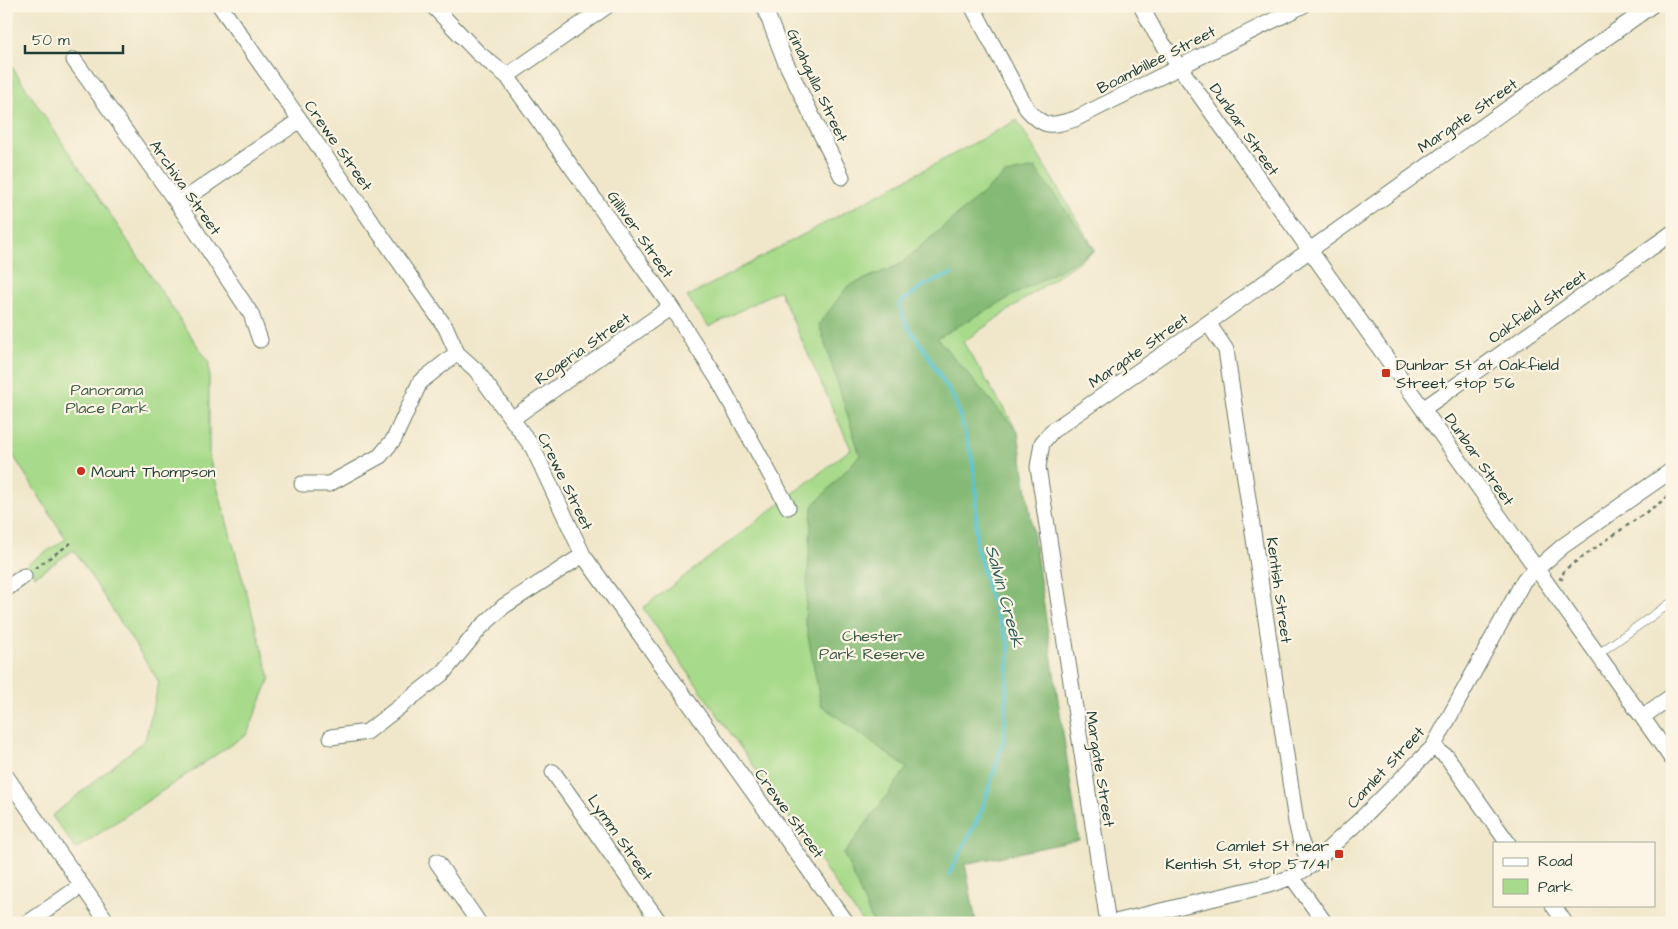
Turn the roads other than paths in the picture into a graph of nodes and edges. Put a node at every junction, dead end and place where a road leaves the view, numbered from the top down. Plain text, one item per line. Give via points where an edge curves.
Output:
1 (220, 6) edge
2 (433, 6) edge
3 (607, 6) edge
4 (764, 6) edge
5 (972, 6) edge
6 (1141, 6) edge
7 (1302, 6) edge
8 (1651, 6) edge
9 (74, 60) dead end
10 (1179, 67) junction
11 (507, 76) junction
12 (300, 120) junction
13 (842, 177) dead end
14 (178, 204) junction
15 (1672, 232) edge
16 (1309, 249) junction
17 (671, 307) junction
18 (1208, 323) junction
19 (260, 340) dead end
20 (456, 354) junction
21 (1423, 409) junction
22 (513, 418) junction
23 (1672, 470) edge
24 (302, 484) dead end
25 (788, 507) dead end
26 (583, 555) junction
27 (1536, 569) junction
28 (24, 576) road end
29 (6, 589) edge
30 (1672, 602) edge
31 (1598, 654) junction
32 (1672, 696) edge
33 (1642, 717) junction
34 (332, 737) dead end
35 (1666, 737) edge
36 (1433, 747) junction
37 (1672, 759) edge
38 (553, 772) dead end
39 (6, 776) edge
40 (1507, 842) edge
41 (437, 862) dead end
42 (1310, 866) junction
43 (1292, 877) junction
44 (82, 885) junction
45 (1554, 906) edge
46 (28, 923) edge
47 (108, 923) edge
48 (479, 923) edge
49 (660, 923) edge
50 (847, 923) edge
51 (1109, 923) edge
52 (1325, 923) edge
53 (1565, 923) edge

1 - 12 street, Crewe Street
2 - 11 street, Gilliver Street via 478,53
3 - 11 street
4 - 13 street, Ginahgulla Street via 785,61
5 - 10 street, Boambillee Street via 1027,110 1037,121 1052,126 1075,119
6 - 10 street, Dunbar Street
7 - 10 street, Boambillee Street
8 - 16 street, Margate Street
9 - 14 street, Archiva Street
10 - 16 street, Dunbar Street
11 - 17 street, Gilliver Street
12 - 14 street
12 - 20 street, Crewe Street via 446,328
14 - 19 street, Archiva Street via 251,314
15 - 21 street, Oakfield Street
16 - 18 street, Margate Street
16 - 21 street, Dunbar Street
17 - 22 street, Rogeria Street
17 - 25 street, Gilliver Street via 717,378
18 - 42 street, Kentish Street via 1226,350 1296,822
18 - 51 street, Margate Street via 1052,431 1042,443 1038,467
20 - 22 street, Crewe Street via 476,370
20 - 24 street via 420,382 394,439 380,456 329,484
21 - 27 street, Dunbar Street
22 - 26 street, Crewe Street via 533,448
23 - 27 street, Camlet Street via 1563,546
26 - 34 street via 504,606 480,628 443,673 367,732
26 - 50 street, Crewe Street
27 - 31 street, Dunbar Street
27 - 36 street, Camlet Street via 1512,599
28 - 29 street
30 - 31 lane
31 - 33 street, Dunbar Street
32 - 33 street
33 - 35 street, Dunbar Street
35 - 37 street, Dunbar Street
36 - 40 street via 1447,757
36 - 42 street, Camlet Street
38 - 49 street, Lymm Street
39 - 44 street
41 - 48 street
42 - 43 street, Camlet Street
43 - 51 street, Camlet Street
43 - 52 street
44 - 46 street
44 - 47 street
45 - 53 street

